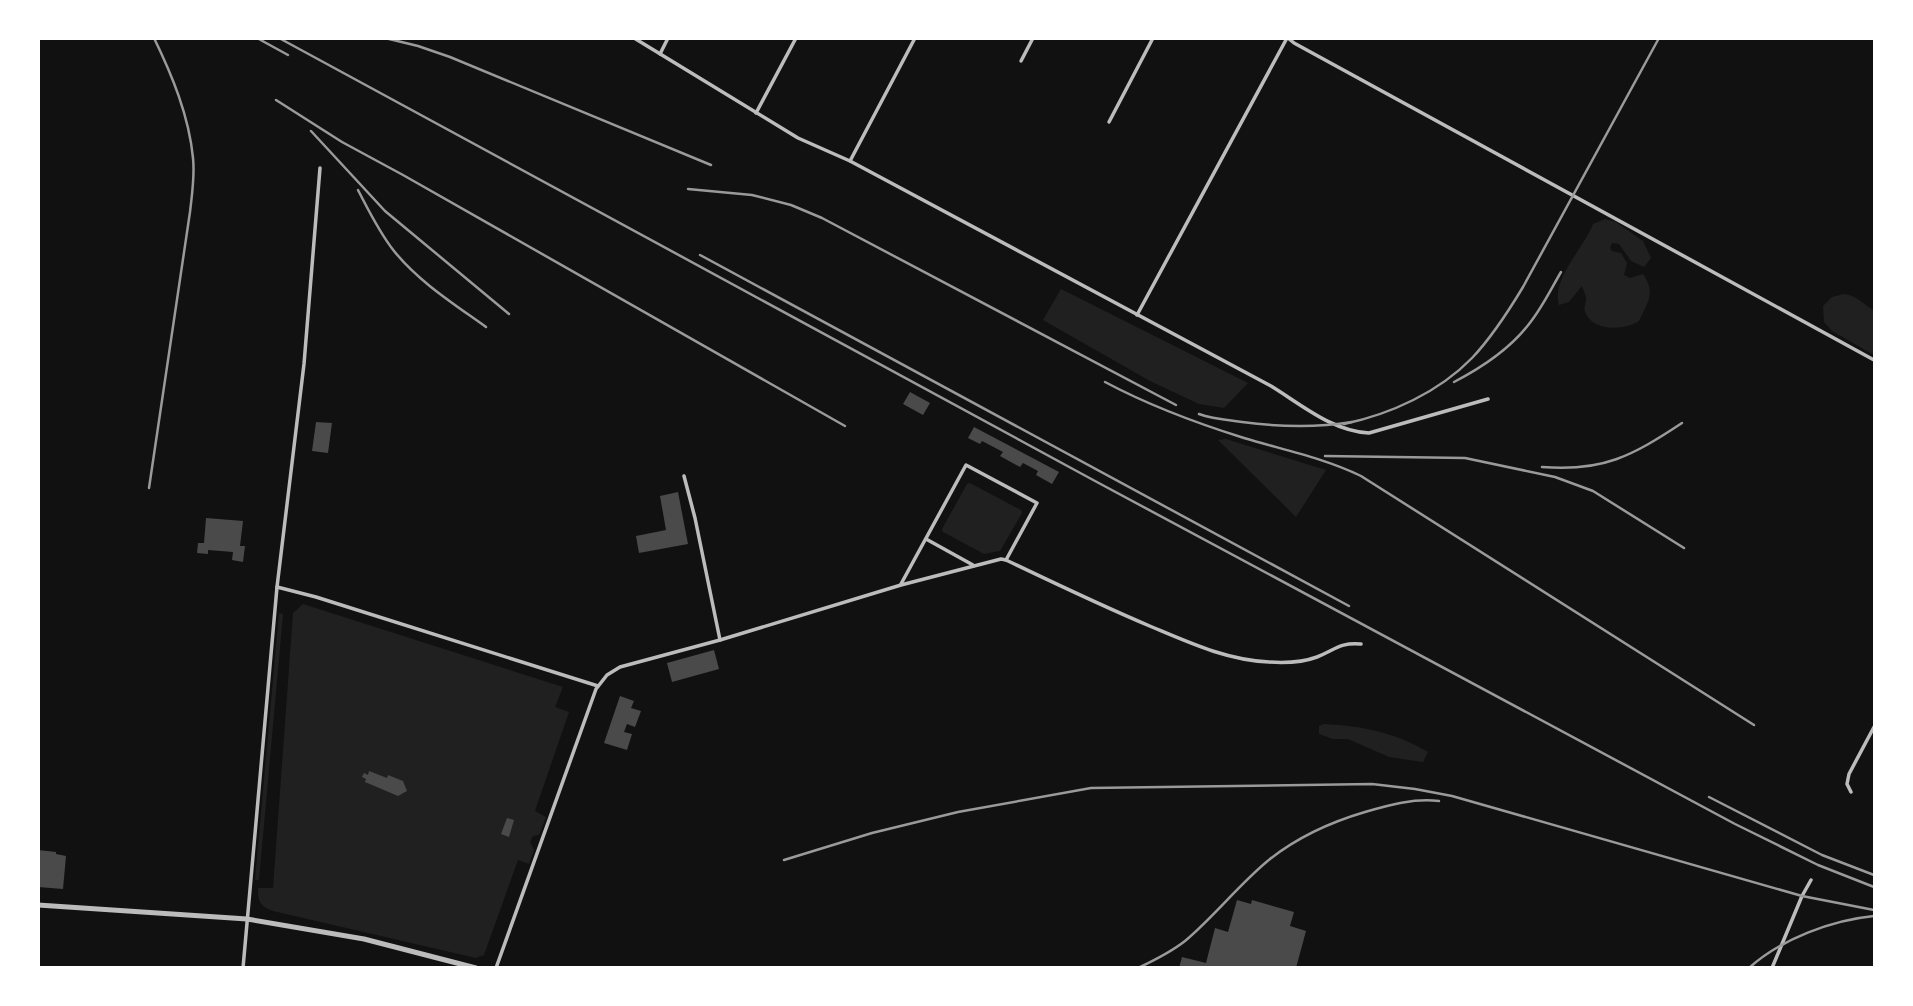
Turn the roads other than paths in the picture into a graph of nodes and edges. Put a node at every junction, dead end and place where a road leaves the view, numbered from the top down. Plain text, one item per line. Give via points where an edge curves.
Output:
1 (634, 38) edge
2 (668, 38) edge
3 (796, 38) edge
4 (915, 38) edge
5 (1033, 38) edge
6 (1153, 38) edge
7 (1287, 38) edge
8 (660, 54) junction
9 (1021, 61) dead end
10 (756, 113) junction
11 (1109, 122) dead end
12 (850, 161) junction
13 (320, 169) dead end
14 (1137, 315) junction
15 (1874, 360) edge
16 (1488, 399) dead end
17 (684, 476) dead end
18 (926, 539) junction
19 (1006, 560) junction
20 (974, 565) junction
21 (901, 585) junction
22 (277, 587) junction
23 (720, 640) junction
24 (1362, 644) dead end
25 (598, 686) junction
26 (1874, 727) edge
27 (1851, 792) dead end
28 (1811, 880) dead end
29 (38, 905) edge
30 (247, 919) junction
31 (243, 968) edge
32 (476, 968) edge
33 (496, 968) edge
34 (1772, 968) edge

1 - 8 street
2 - 8 street
3 - 10 street
4 - 12 street
5 - 9 street
6 - 11 street
7 - 14 street
7 - 15 street
8 - 10 street
10 - 12 street
12 - 14 street
13 - 22 street via 304,364
14 - 16 street via 1271,386 1335,426 1355,432 1369,433
17 - 23 street
18 - 19 street via 966,465 1037,503
18 - 20 street
18 - 21 street
19 - 20 street
19 - 24 street via 1091,601 1226,656 1302,661 1337,646
20 - 21 street
21 - 23 street
22 - 25 street
22 - 30 street
23 - 25 street via 620,667
25 - 33 street
26 - 27 street via 1849,774
28 - 34 street
29 - 30 street
30 - 31 street
30 - 32 street via 364,939

